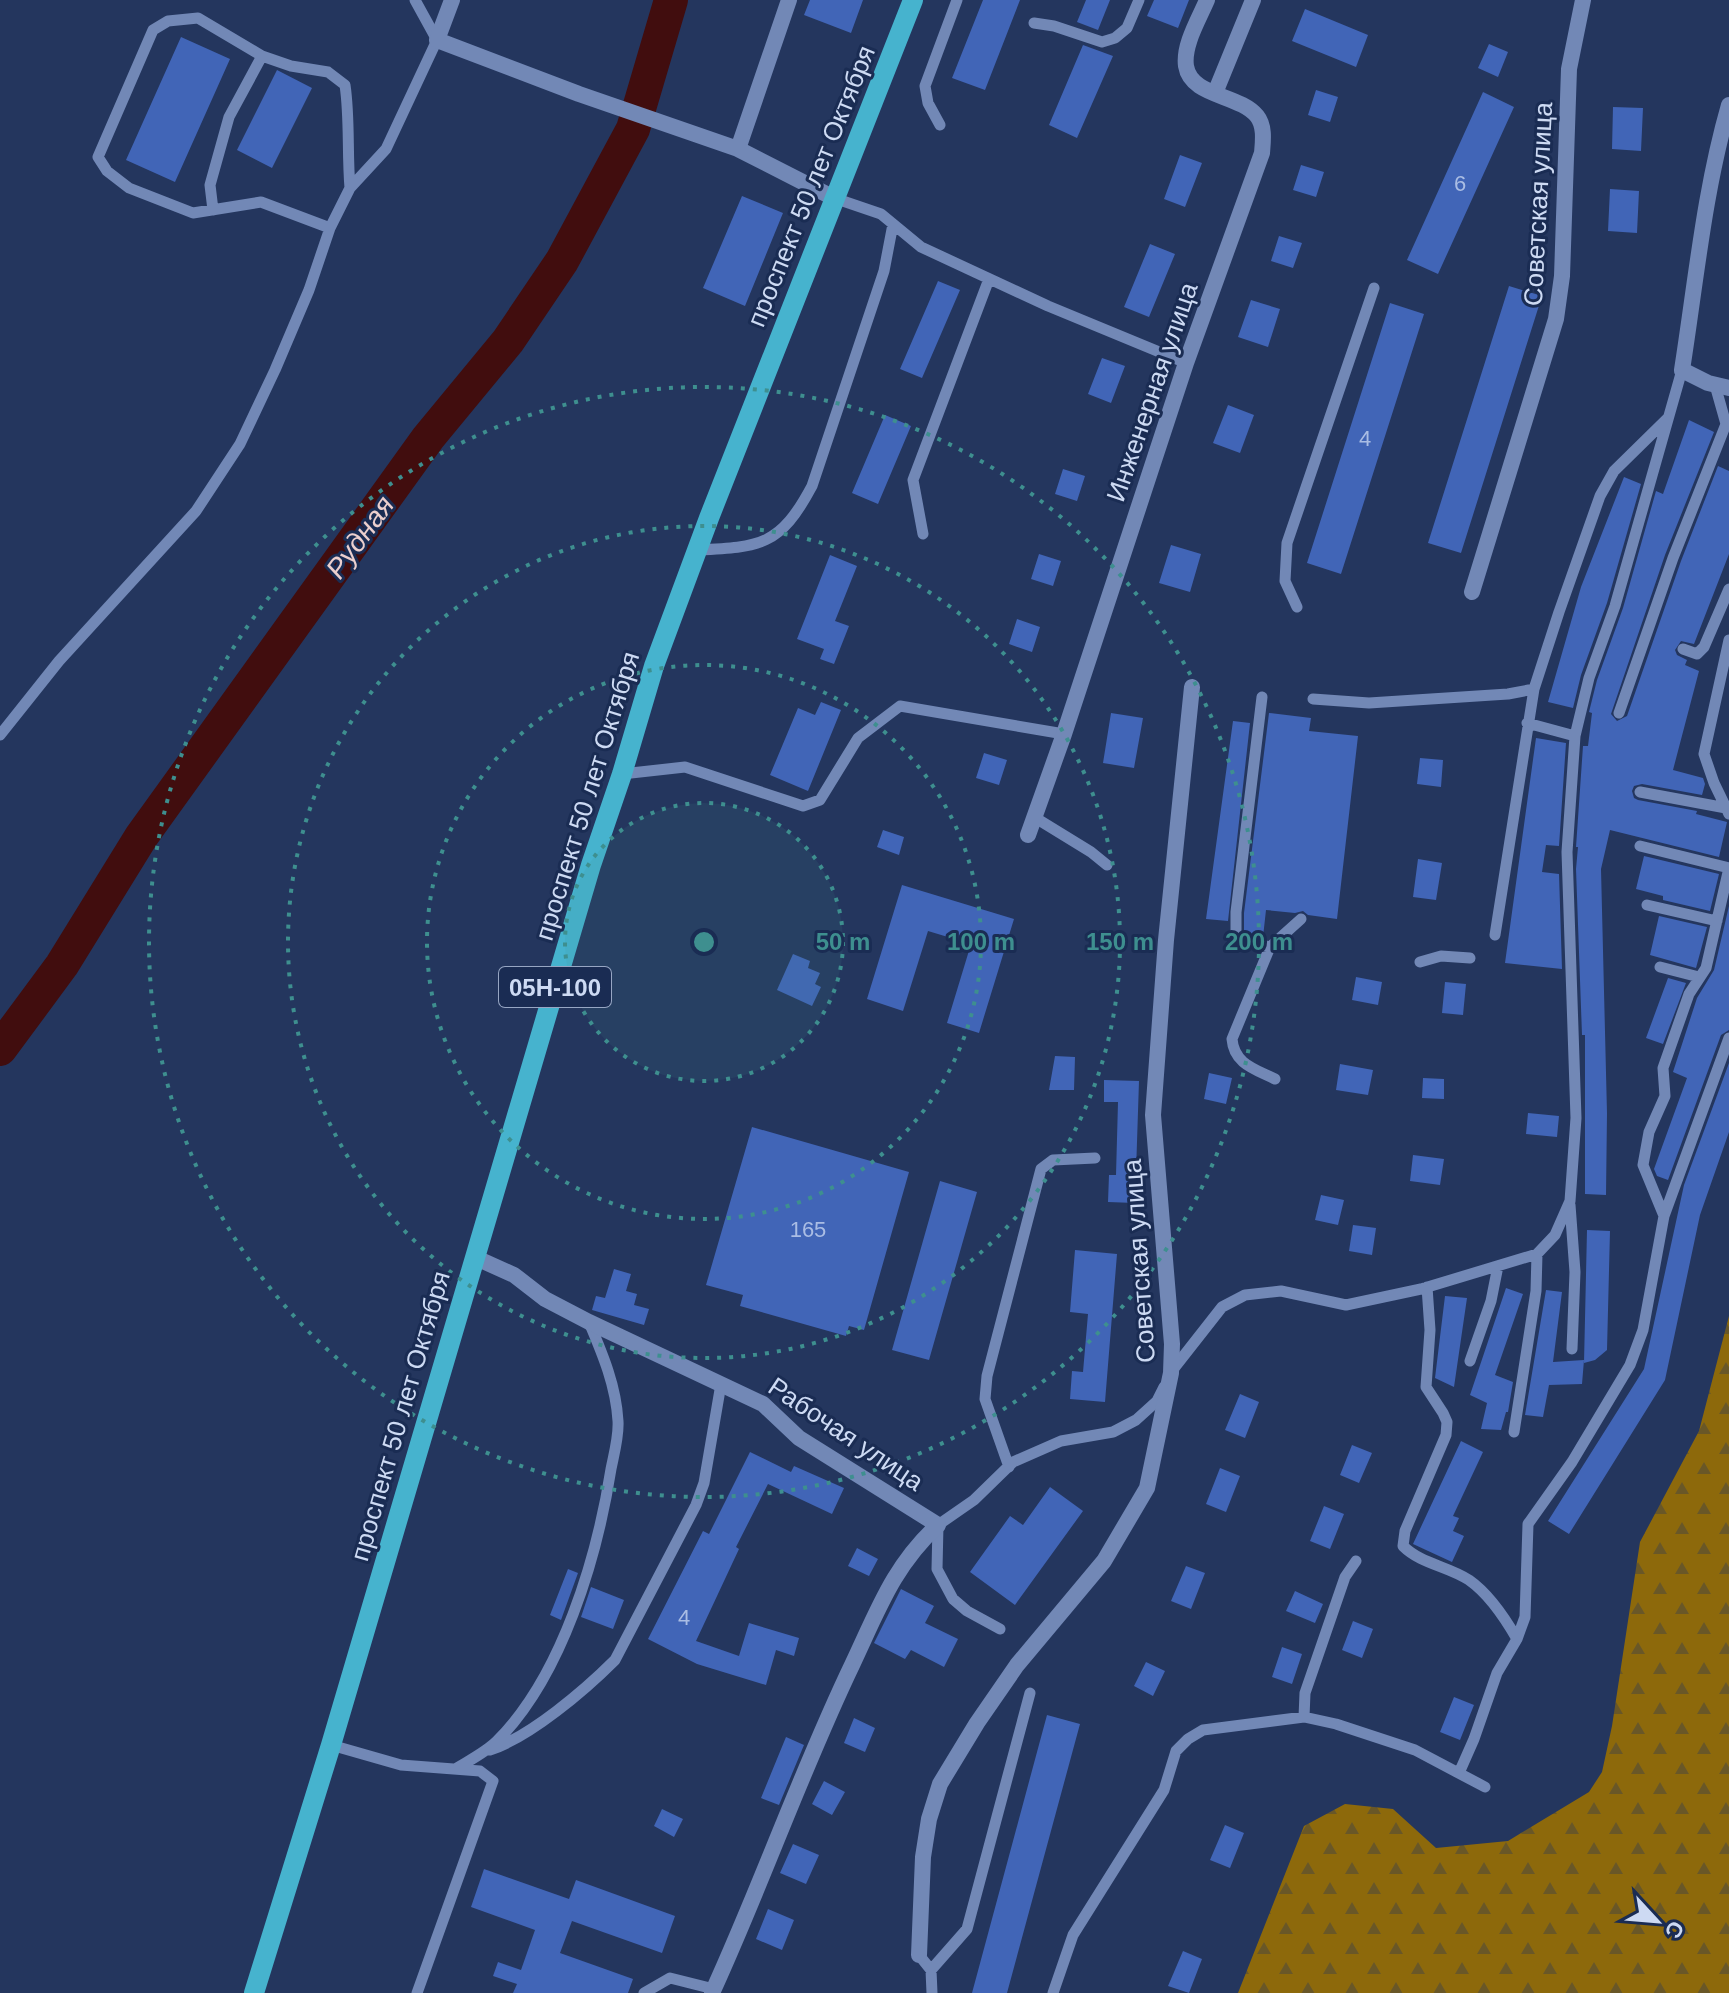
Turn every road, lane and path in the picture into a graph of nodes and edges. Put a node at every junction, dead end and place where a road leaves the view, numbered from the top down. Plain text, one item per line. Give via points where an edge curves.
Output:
1 (415, 0) edge
2 (452, 0) edge
3 (789, 0) edge
4 (913, 0) edge
5 (957, 0) edge
6 (1139, 0) edge
7 (1207, 0) edge
8 (1253, 0) edge
9 (1583, 0) edge
10 (1034, 23) dead end
11 (437, 40) junction
12 (262, 56) junction
13 (1215, 93) junction
14 (1729, 105) edge
15 (940, 125) dead end
16 (738, 149) junction
17 (350, 188) junction
18 (834, 198) junction
19 (213, 210) junction
20 (893, 224) junction
21 (330, 228) junction
22 (989, 279) junction
23 (1374, 288) dead end
24 (1186, 363) junction
25 (1682, 370) junction
26 (1722, 387) edge
27 (1669, 418) junction
28 (1727, 426) edge
29 (923, 534) dead end
30 (697, 550) junction
31 (1729, 589) edge
32 (1472, 592) dead end
33 (1297, 607) dead end
34 (1729, 640) edge
35 (1683, 649) dead end
36 (1725, 677) edge
37 (1192, 687) dead end
38 (1534, 689) junction
39 (1262, 697) dead end
40 (1313, 699) dead end
41 (1619, 713) dead end
42 (1527, 723) junction
43 (1064, 734) junction
44 (0, 735) edge
45 (1575, 736) junction
46 (622, 774) junction
47 (1640, 792) dead end
48 (1728, 811) edge
49 (1034, 817) junction
50 (1028, 835) dead end
51 (1640, 846) dead end
52 (1107, 865) dead end
53 (1647, 905) dead end
54 (1301, 919) dead end
55 (1717, 921) junction
56 (1495, 935) dead end
57 (1270, 947) junction
58 (1470, 958) dead end
59 (1420, 962) dead end
60 (1660, 967) dead end
61 (1699, 977) junction
62 (1729, 1038) edge
63 (1275, 1079) dead end
64 (1095, 1158) dead end
65 (1570, 1201) junction
66 (1664, 1216) junction
67 (1537, 1254) junction
68 (474, 1257) junction
69 (1498, 1266) junction
70 (1427, 1287) junction
71 (589, 1322) junction
72 (1572, 1349) dead end
73 (1470, 1361) dead end
74 (1171, 1373) junction
75 (721, 1384) junction
76 (1514, 1432) dead end
77 (1009, 1467) junction
78 (938, 1525) junction
79 (1356, 1561) dead end
80 (1000, 1629) dead end
81 (1517, 1639) junction
82 (1030, 1693) dead end
83 (1304, 1717) junction
84 (331, 1745) junction
85 (478, 1754) junction
86 (457, 1768) junction
87 (1459, 1773) junction
88 (1485, 1787) dead end
89 (919, 1955) joint
90 (931, 1970) junction
91 (713, 1991) edge
92 (254, 1993) edge
93 (417, 1993) edge
94 (644, 1993) edge
95 (932, 1993) edge
96 (1053, 1993) edge

1 - 11 lane
2 - 11 street
3 - 16 street
4 - 18 main road, проспект 50 лет Октября / 05Н-100
5 - 15 lane via 925,86
6 - 10 lane via 1127,28 1102,42
7 - 13 street, Инженерная улица via 1188,45 1186,67 1197,85
8 - 13 street
9 - 32 street, Советская улица via 1569,69 1556,319
11 - 16 street
11 - 17 lane via 386,149
12 - 17 lane via 328,72 345,85
12 - 19 lane via 229,117 210,185
12 - 19 lane via 198,18 168,21 153,30 98,157 129,188 193,213
13 - 24 street, Инженерная улица via 1257,116 1262,153
14 - 25 street via 1708,188
16 - 18 street
17 - 21 lane
18 - 20 lane via 881,214
18 - 30 main road, проспект 50 лет Октября / 05Н-100
19 - 21 lane via 261,202
20 - 22 lane via 921,247
20 - 30 lane via 884,271 800,509 778,534 745,548
21 - 44 lane via 309,290 240,444 196,511 59,661
22 - 24 lane
22 - 29 lane via 913,480
23 - 33 lane via 1287,543 1285,581
24 - 43 street, Инженерная улица
25 - 26 street
25 - 27 lane
26 - 28 lane
27 - 38 lane via 1614,471 1600,496
27 - 45 lane
28 - 41 lane via 1673,558
30 - 46 main road, проспект 50 лет Октября / 05Н-100
31 - 35 lane via 1704,647 1697,654
34 - 36 lane
36 - 48 lane via 1704,754
37 - 74 street, Советская улица via 1153,1115
38 - 40 lane via 1369,703
38 - 42 lane
39 - 57 lane via 1236,938
42 - 45 lane
42 - 56 lane
43 - 46 lane via 900,706 858,738 820,800 803,806 685,767
43 - 49 street, Инженерная улица
45 - 65 lane via 1567,852 1576,1118
46 - 68 main road, проспект 50 лет Октября / 05Н-100
47 - 48 lane
49 - 50 street, Инженерная улица
49 - 52 lane
51 - 55 lane via 1729,868
53 - 55 lane
54 - 57 lane
55 - 61 lane
57 - 63 lane via 1232,1039 1242,1062
58 - 59 lane via 1441,956
60 - 61 lane
61 - 66 lane via 1663,1068 1665,1096 1649,1132 1643,1165
62 - 66 lane
64 - 77 lane via 1053,1160 1041,1169 987,1376 985,1399
65 - 67 lane via 1555,1235
65 - 72 lane via 1575,1272
66 - 81 lane via 1643,1330 1630,1365 1528,1524 1525,1617
67 - 69 lane
67 - 76 lane
68 - 71 street, Рабочая улица via 514,1275
68 - 84 main road, проспект 50 лет Октября / 05Н-100
69 - 70 lane
69 - 73 lane
70 - 74 lane via 1346,1305 1281,1291 1245,1295 1222,1307
70 - 81 lane via 1426,1387 1447,1422 1446,1435 1403,1546 1411,1555 1470,1581 1503,1615
71 - 75 street, Рабочая улица
71 - 85 lane via 610,1372 618,1424 591,1565 563,1639 524,1708 496,1742
74 - 77 lane via 1157,1401 1136,1420 1113,1432 1061,1441
74 - 89 street, Советская улица via 1147,1488 1104,1561 1017,1665 940,1784 923,1857
75 - 78 street, Рабочая улица via 763,1404 799,1438
75 - 85 lane via 700,1494 615,1660 511,1743
77 - 78 lane
78 - 80 lane via 937,1569 953,1599
78 - 91 street, Рабочая улица via 916,1545 887,1592 827,1718
79 - 83 lane via 1345,1577 1305,1693
81 - 87 lane via 1497,1673
82 - 90 lane via 967,1929
83 - 87 lane via 1405,1746
83 - 96 lane via 1203,1730 1176,1751 1164,1790 1073,1935
84 - 86 lane via 401,1765
84 - 92 main road, проспект 50 лет Октября / 05Н-100
85 - 86 lane
86 - 93 lane via 480,1771 493,1781
87 - 88 lane
89 - 90 lane
90 - 95 lane
91 - 94 lane via 670,1978

